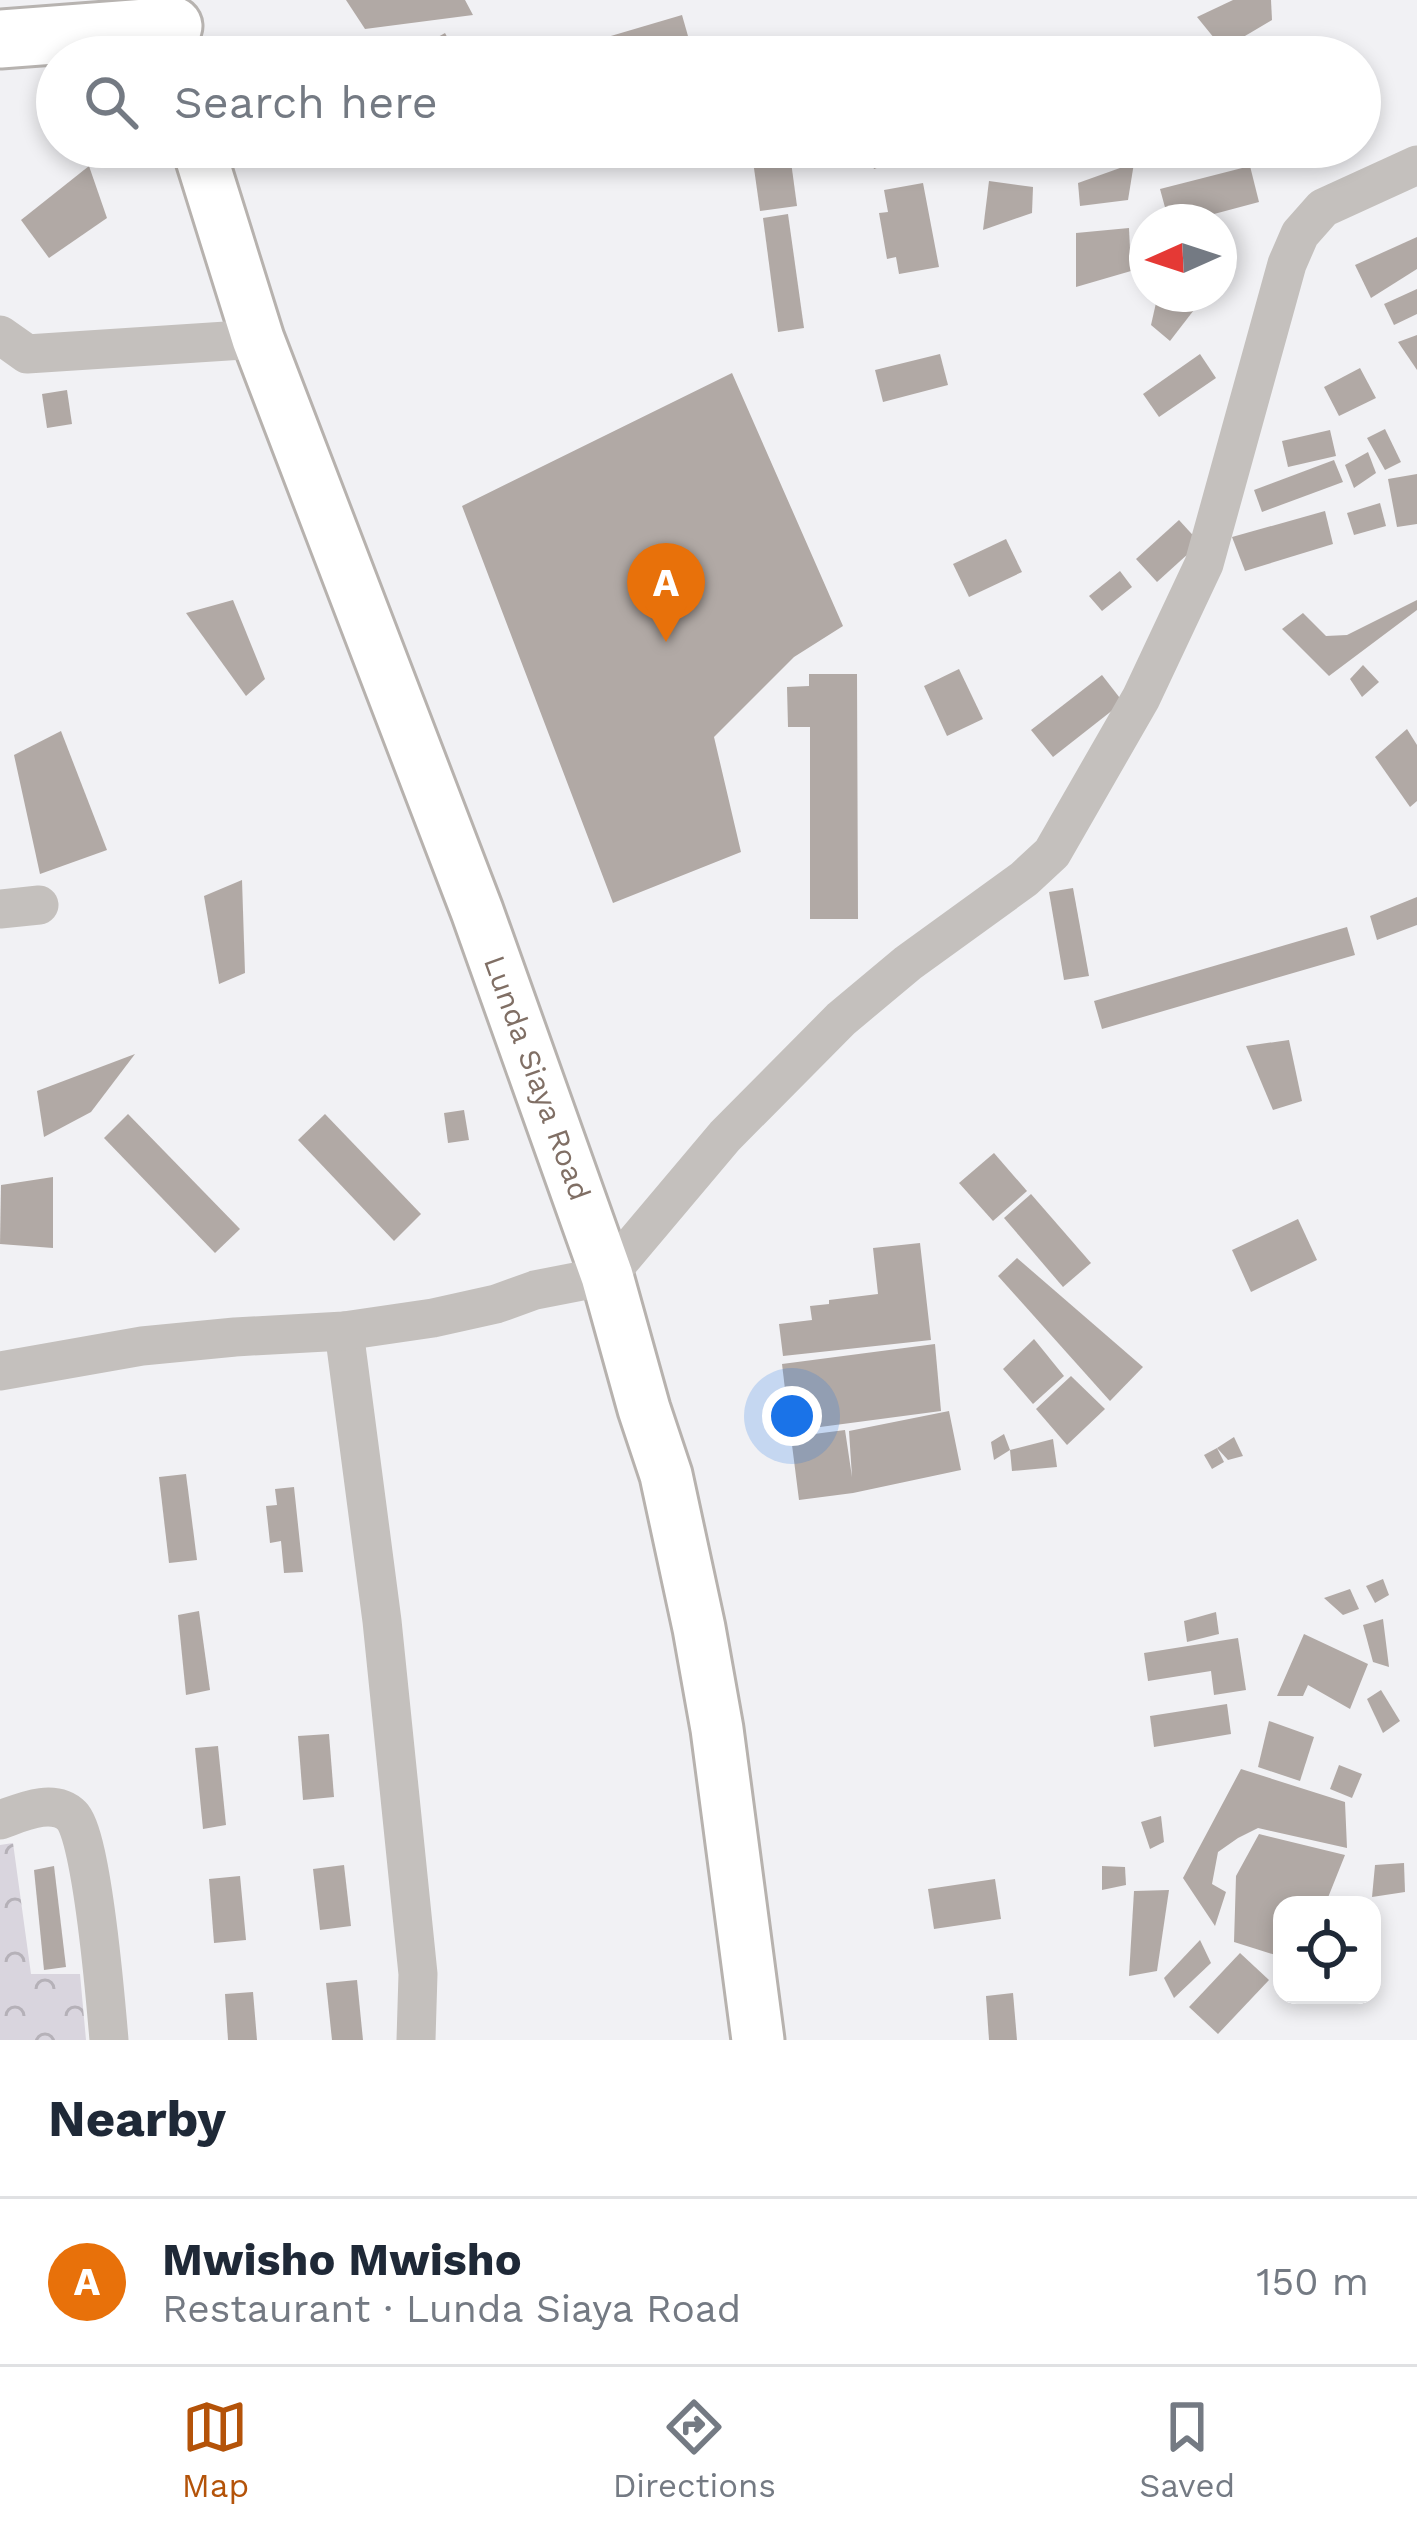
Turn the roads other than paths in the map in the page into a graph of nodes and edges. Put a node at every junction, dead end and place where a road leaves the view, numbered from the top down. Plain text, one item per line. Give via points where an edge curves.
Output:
1 (174, 28) edge
2 (47, 36) edge
3 (36, 37) edge
4 (0, 39) edge
5 (1417, 165) edge
6 (205, 168) edge
7 (0, 335) edge
8 (258, 339) junction
9 (607, 1276) junction
10 (344, 1331) junction
11 (0, 1371) edge
12 (0, 1820) edge
13 (110, 2040) edge
14 (416, 2040) edge
15 (758, 2040) edge

1 - 2 highway
3 - 4 highway
5 - 9 street via 1323,208 1300,234 1204,564 1141,698 1052,853 841,1019 725,1136
6 - 8 main road, Lunda Siaya Road
7 - 8 street via 27,354
8 - 9 main road, Lunda Siaya Road
9 - 10 street
9 - 15 main road, Lunda Siaya Road via 682,1543 717,1729
10 - 11 street via 142,1346
10 - 14 street via 418,1974
12 - 13 street via 56,1808 78,1827

